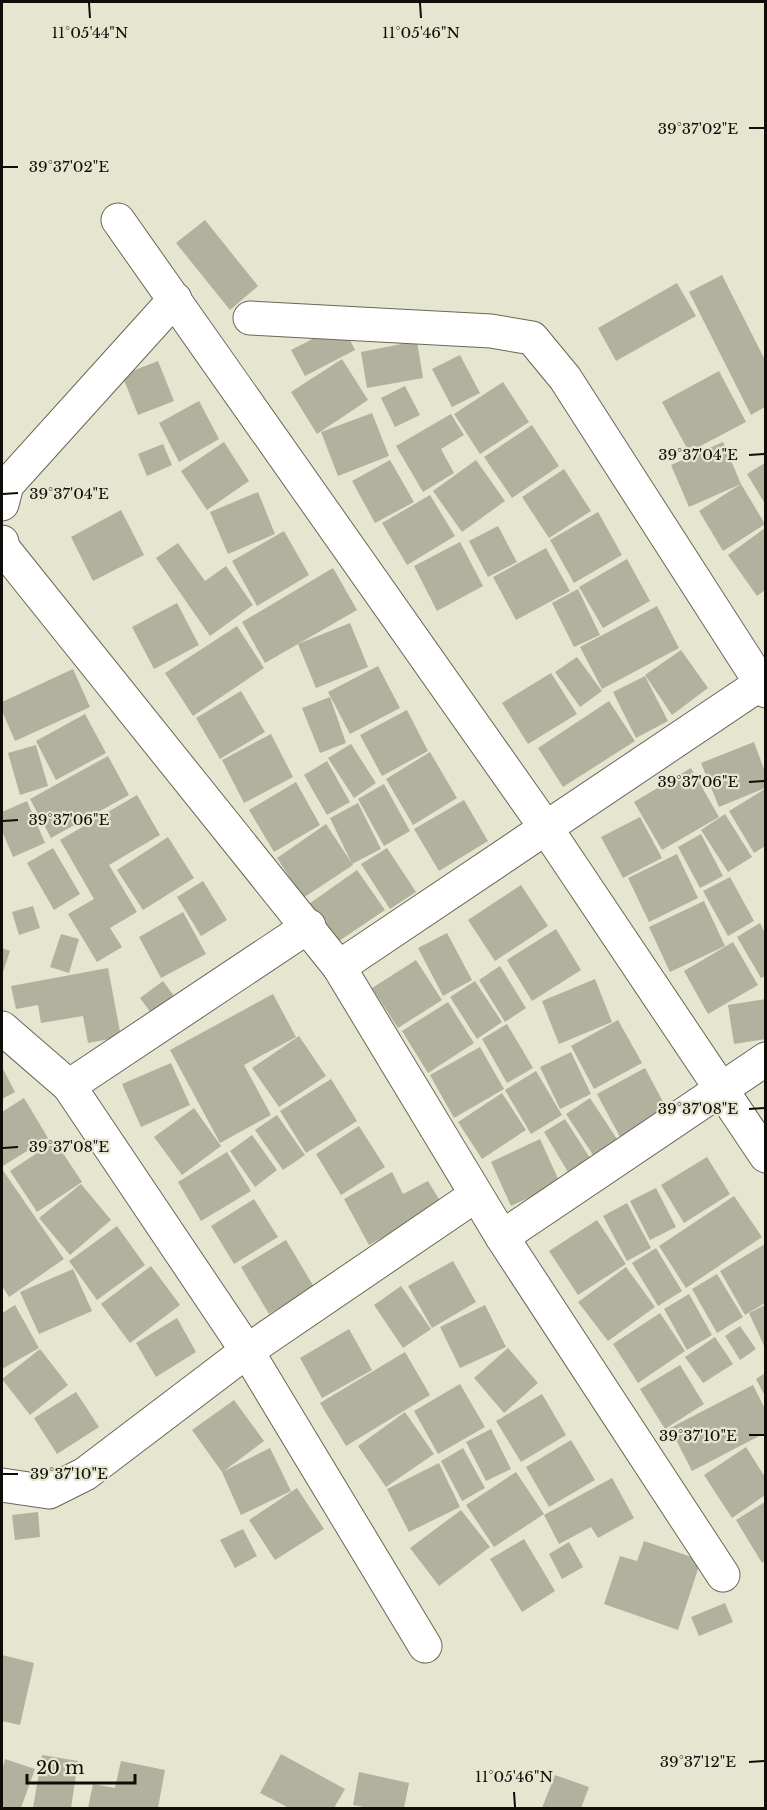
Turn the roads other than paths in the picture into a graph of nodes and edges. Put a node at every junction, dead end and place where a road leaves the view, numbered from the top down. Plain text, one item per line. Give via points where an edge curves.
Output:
1 (118, 220) dead end
2 (175, 299) junction
3 (250, 318) dead end
4 (2, 504) edge
5 (2, 542) edge
6 (764, 685) edge
7 (546, 828) junction
8 (309, 926) junction
9 (339, 967) junction
10 (2, 1028) edge
11 (765, 1059) edge
12 (69, 1086) junction
13 (720, 1090) junction
14 (765, 1156) edge
15 (476, 1195) junction
16 (502, 1238) junction
17 (247, 1351) junction
18 (2, 1485) edge
19 (723, 1575) dead end
20 (425, 1646) dead end

1 - 2 street
2 - 4 street via 7,485
2 - 7 street
3 - 6 street via 491,330 532,338 565,378
5 - 8 street via 10,558
6 - 7 street
7 - 9 street
7 - 13 street
8 - 9 street
8 - 12 street
9 - 15 street
10 - 12 street
11 - 13 street
12 - 17 street
13 - 14 street
13 - 16 street
15 - 16 street
15 - 17 street
16 - 19 street
17 - 18 street via 85,1474 49,1492
17 - 20 street

